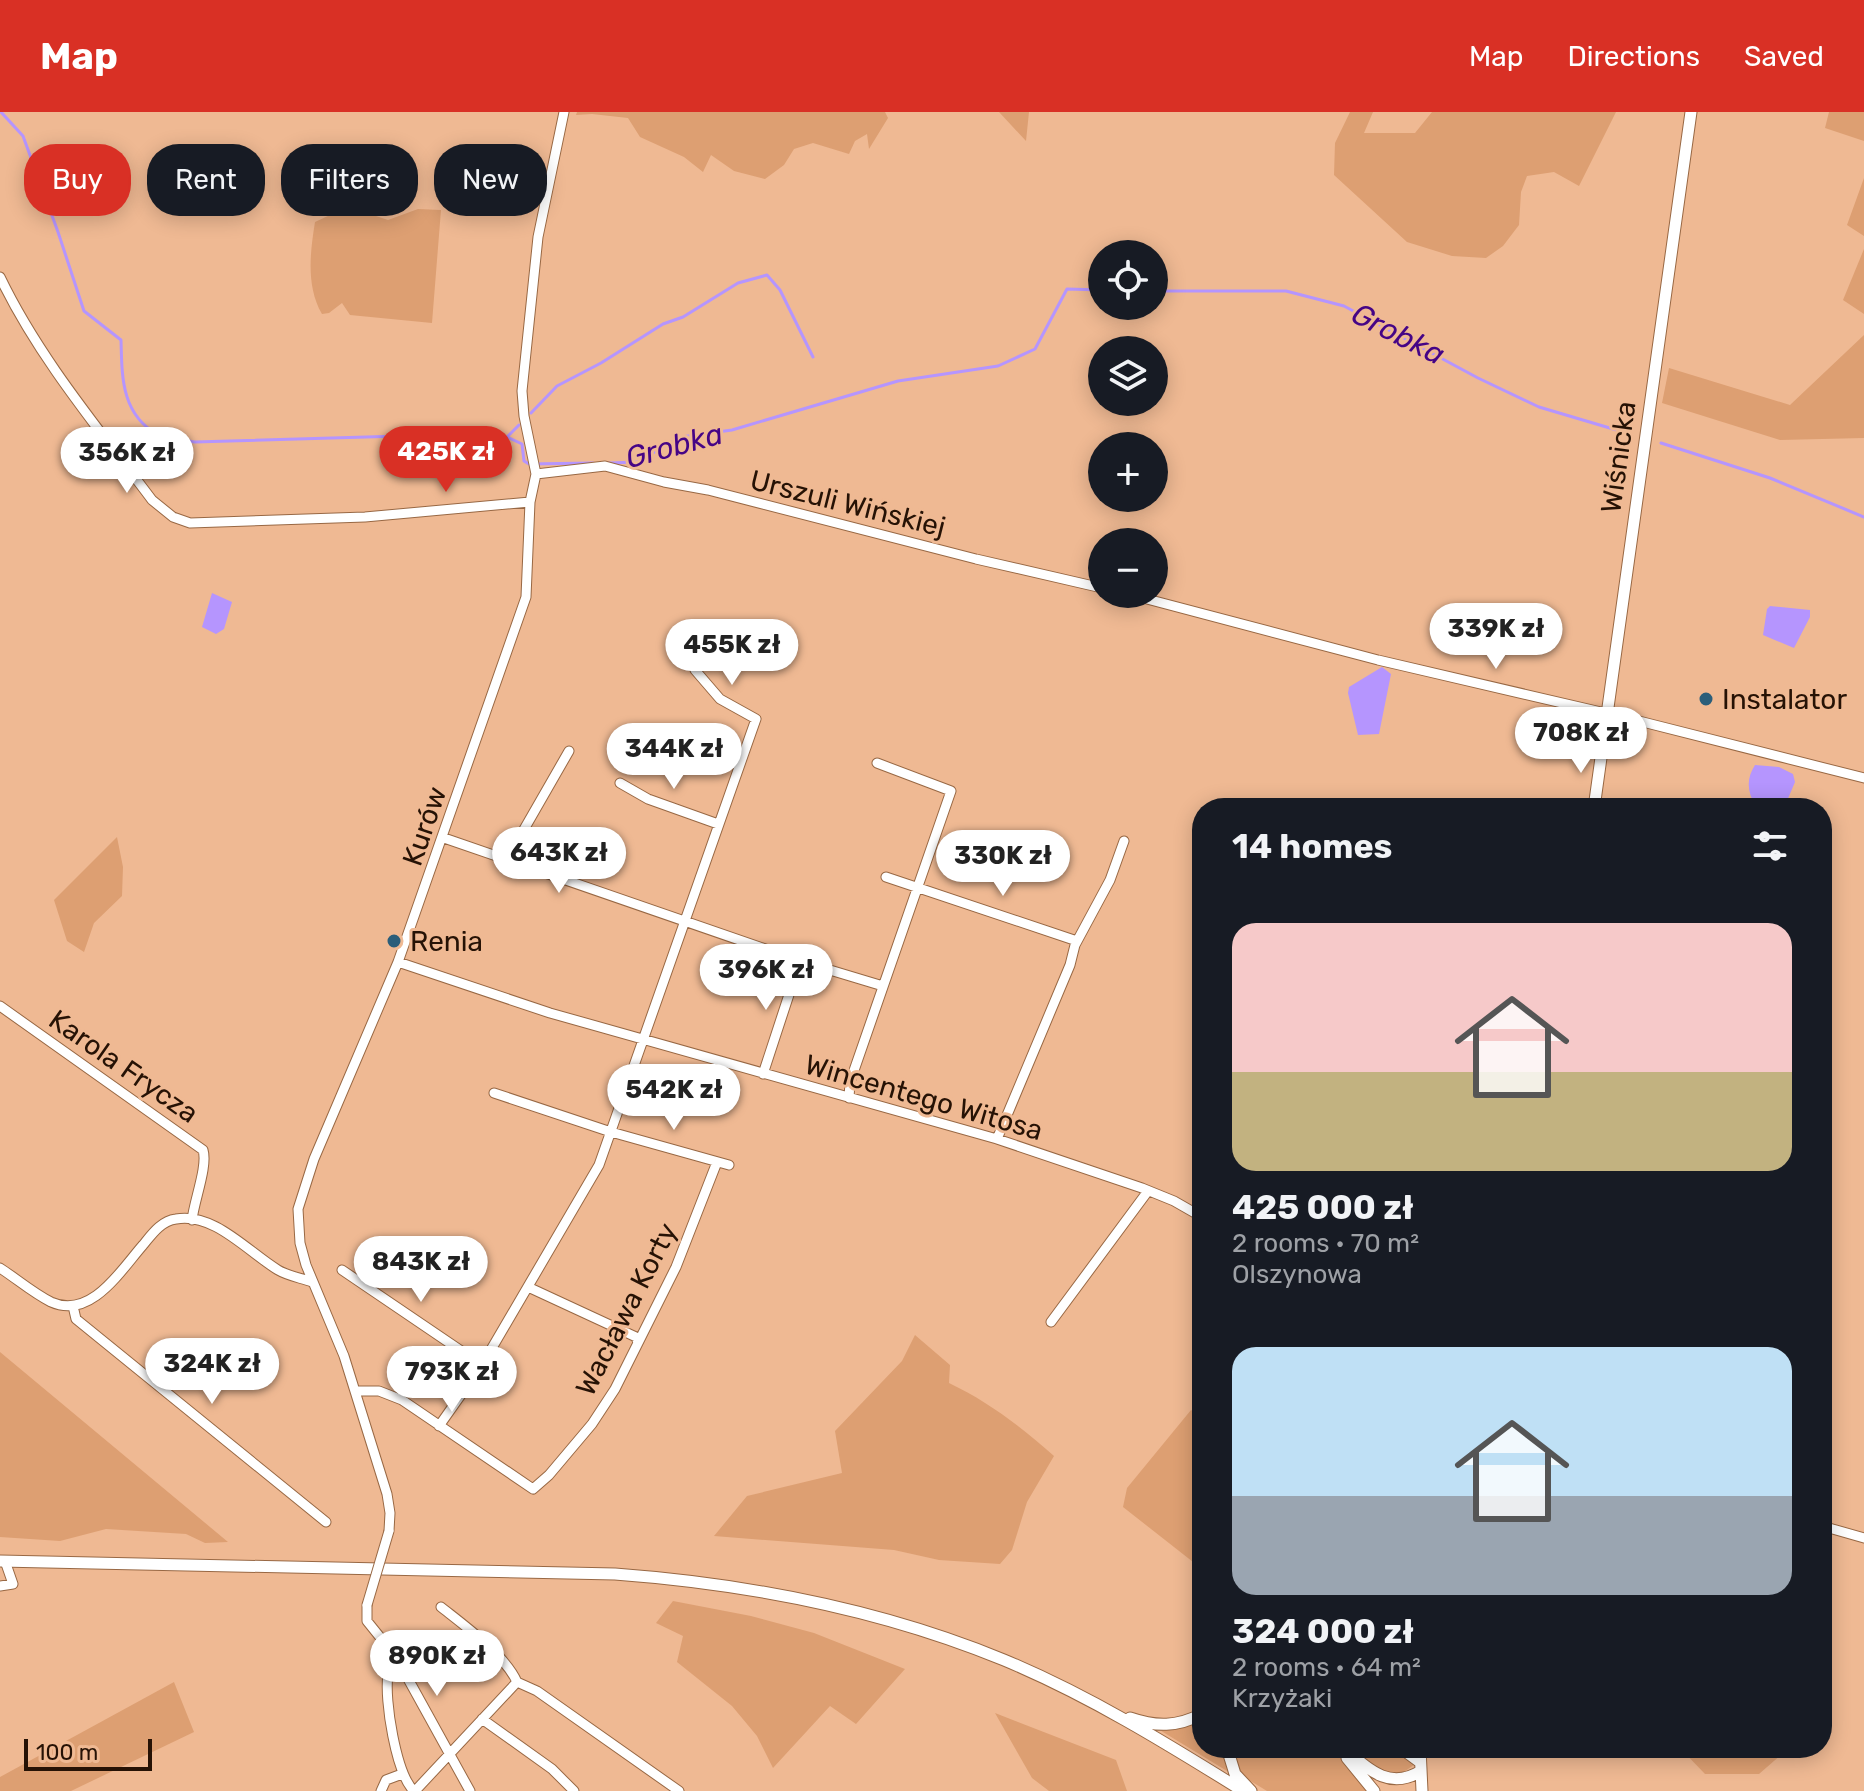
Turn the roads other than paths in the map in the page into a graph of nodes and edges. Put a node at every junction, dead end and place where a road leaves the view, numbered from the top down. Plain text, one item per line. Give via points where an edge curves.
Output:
1 (564, 112) edge
2 (1691, 112) edge
3 (0, 277) edge
4 (535, 468) junction
5 (530, 502) junction
6 (1088, 585) edge
7 (1168, 605) edge
8 (695, 670) dead end
9 (1607, 714) junction
10 (569, 751) dead end
11 (877, 763) dead end
12 (1864, 778) edge
13 (620, 783) dead end
14 (1595, 798) edge
15 (718, 824) junction
16 (444, 838) junction
17 (1124, 841) dead end
18 (507, 859) junction
19 (886, 877) dead end
20 (918, 887) junction
21 (685, 921) junction
22 (1077, 941) junction
23 (800, 961) junction
24 (398, 962) junction
25 (883, 986) junction
26 (0, 1006) edge
27 (645, 1040) junction
28 (763, 1074) junction
29 (494, 1093) dead end
30 (849, 1098) junction
31 (611, 1132) junction
32 (997, 1139) junction
33 (717, 1162) junction
34 (729, 1165) dead end
35 (1148, 1191) junction
36 (1192, 1211) edge
37 (192, 1220) junction
38 (306, 1265) junction
39 (0, 1268) edge
40 (342, 1270) dead end
41 (294, 1275) junction
42 (312, 1282) junction
43 (528, 1287) junction
44 (73, 1306) junction
45 (1051, 1322) dead end
46 (638, 1343) junction
47 (482, 1365) junction
48 (356, 1391) junction
49 (439, 1426) junction
50 (326, 1522) dead end
51 (1832, 1529) edge
52 (1864, 1538) edge
53 (3, 1561) edge
54 (0, 1586) edge
55 (441, 1607) dead end
56 (396, 1657) junction
57 (517, 1682) junction
58 (1106, 1710) junction
59 (1192, 1718) edge
60 (482, 1719) junction
61 (448, 1755) junction
62 (1230, 1758) edge
63 (1349, 1758) edge
64 (1355, 1758) edge
65 (1412, 1758) edge
66 (1421, 1758) edge
67 (1421, 1767) junction
68 (1209, 1770) junction
69 (402, 1774) junction
70 (381, 1791) edge
71 (414, 1791) edge
72 (470, 1791) edge
73 (574, 1791) edge
74 (679, 1791) edge
75 (1232, 1791) edge
76 (1243, 1791) edge
77 (1251, 1791) edge
78 (1374, 1791) edge
79 (1422, 1791) edge

1 - 4 street, Kurów via 538,237 522,391
2 - 9 main road, Wiśnicka
3 - 5 street via 54,369 152,500 173,517 190,523 302,520
4 - 5 street, Kurów
4 - 6 street, Urszuli Wińskiej via 624,470
5 - 16 street, Kurów via 526,597
7 - 9 street
8 - 15 street via 720,699 756,719
9 - 12 street
9 - 14 main road, Wiśnicka
10 - 18 street
11 - 20 street via 951,791
13 - 15 street
15 - 21 street
16 - 18 street
16 - 24 street, Kurów
17 - 22 street
18 - 21 street
19 - 20 street
20 - 22 street
20 - 25 street
21 - 23 street
21 - 27 street
22 - 32 street
23 - 25 street
23 - 28 street
24 - 27 street, Wincentego Witosa
24 - 38 street, Kurów via 302,1191 298,1227
25 - 30 street
26 - 37 street, Karola Frycza via 203,1150
27 - 28 street, Wincentego Witosa
27 - 31 street
28 - 30 street, Wincentego Witosa
29 - 31 street
30 - 32 street, Wincentego Witosa
31 - 33 street
31 - 43 street via 599,1165
32 - 35 street, Wincentego Witosa
33 - 34 street
33 - 46 street, Wacława Korty via 676,1267
35 - 36 street, Wincentego Witosa
35 - 45 street
37 - 41 street via 224,1231 281,1272
37 - 44 street via 166,1222 106,1289
38 - 41 street
38 - 42 street, Kurów
39 - 44 street via 50,1301
40 - 47 street
41 - 42 street
42 - 48 street, Kurów
43 - 46 street via 636,1337
43 - 47 street
44 - 50 street via 76,1319
46 - 49 street, Wacława Korty via 592,1424 533,1489
47 - 49 street
48 - 49 street, Wacława Korty via 390,1393
48 - 56 street, Kurów, bridge via 390,1513 367,1621
51 - 52 street
53 - 54 street via 13,1584
53 - 58 main road via 691,1580 848,1608 918,1629 1005,1661
55 - 57 street via 512,1671
56 - 61 street
56 - 69 street via 388,1686
57 - 60 street
57 - 74 street
58 - 59 main road via 1162,1725
58 - 68 main road
60 - 61 street
60 - 73 street
61 - 71 street
61 - 72 street
62 - 77 main road via 1235,1774
63 - 78 main road
64 - 67 main road via 1383,1780 1400,1780
65 - 67 main road
66 - 67 main road
67 - 79 main road
68 - 75 main road
68 - 76 main road
69 - 70 street via 386,1780
69 - 71 street

